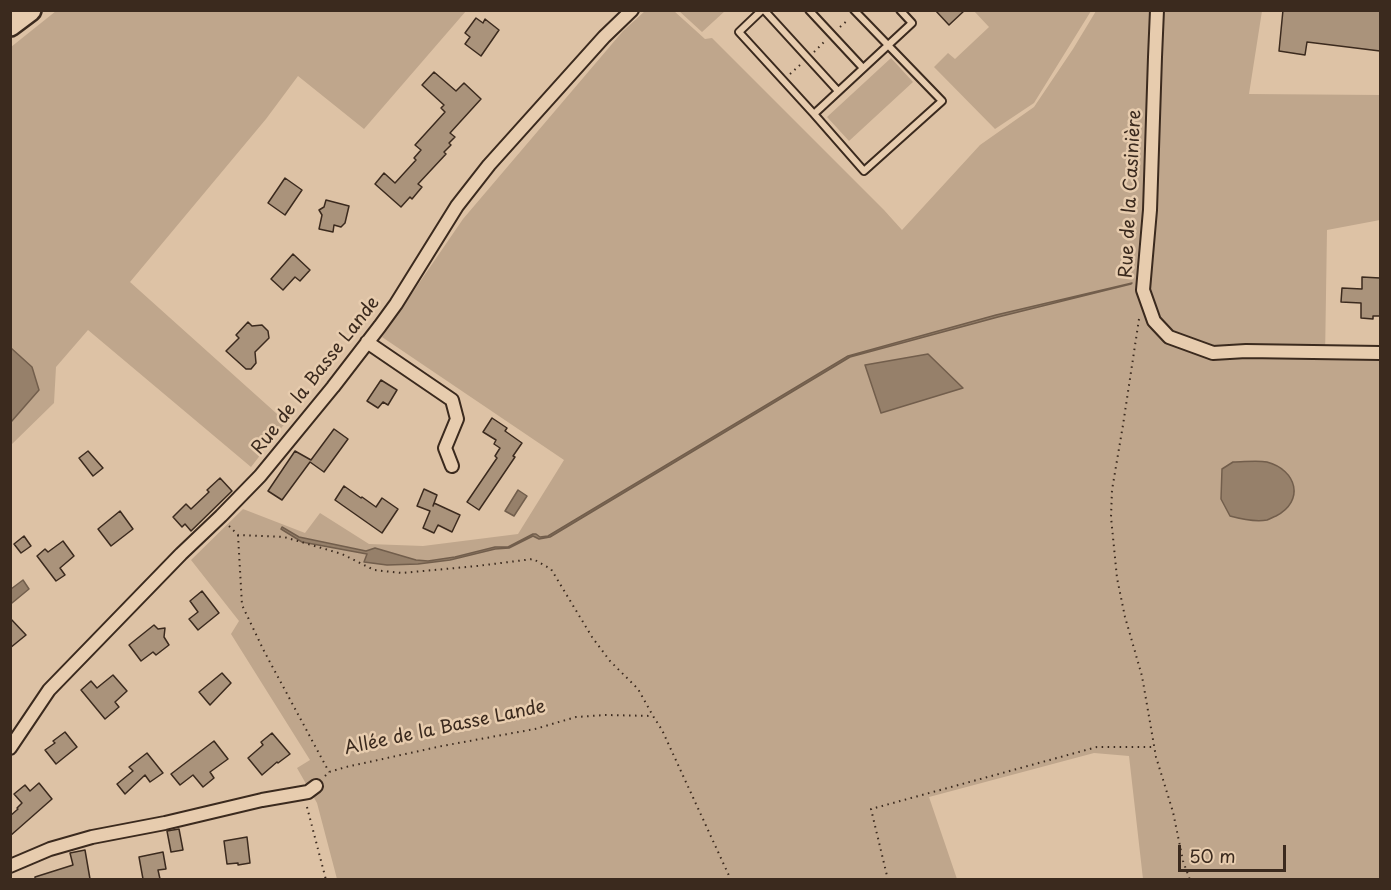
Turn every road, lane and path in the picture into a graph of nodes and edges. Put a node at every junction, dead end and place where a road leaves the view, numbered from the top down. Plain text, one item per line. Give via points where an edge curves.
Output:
1 (30, 10) edge
2 (632, 10) edge
3 (763, 10) edge
4 (809, 10) edge
5 (900, 10) edge
6 (1157, 10) edge
7 (855, 11) edge
8 (10, 25) edge
9 (832, 35) junction
10 (888, 45) junction
11 (808, 58) junction
12 (863, 68) junction
13 (783, 80) junction
14 (838, 91) junction
15 (814, 114) junction
16 (1143, 290) junction
17 (367, 342) junction
18 (1380, 353) edge
19 (452, 466) dead end
20 (220, 516) junction
21 (238, 536) junction
22 (653, 716) junction
23 (1155, 747) junction
24 (10, 748) edge
25 (328, 772) junction
26 (316, 786) joint
27 (304, 793) junction
28 (10, 866) edge
29 (326, 879) edge
30 (730, 879) edge
31 (888, 879) edge
32 (1190, 879) edge

1 - 8 highway
2 - 17 street, Rue de la Basse Lande via 489,165 457,206 396,304
3 - 11 lane
3 - 13 lane via 738,32
4 - 9 lane
5 - 10 lane via 912,23
6 - 16 street, Rue de la Casinière
7 - 9 path
7 - 10 lane
9 - 11 path
9 - 12 lane
10 - 12 lane
10 - 15 lane via 942,101 864,171
11 - 13 path
11 - 14 lane
12 - 14 lane
13 - 15 lane
14 - 15 lane
16 - 18 street, Rue de la Casinière via 1154,321 1169,337 1213,353
16 - 23 path via 1111,517 1117,578 1143,676
17 - 19 street via 452,400 457,419 445,448
17 - 20 street, Rue de la Basse Lande via 260,476
20 - 21 path
20 - 24 street, Rue de la Basse Lande via 49,690
21 - 22 path via 284,537 342,554 374,570 402,573 533,559 551,569 592,637 638,689
21 - 25 path via 242,605
22 - 25 path, Allée de la Basse Lande via 576,717
22 - 30 path via 663,730
23 - 31 path via 1096,747 871,809
23 - 32 path
25 - 26 path, Allée de la Basse Lande
26 - 27 street
27 - 28 street via 92,837
27 - 29 path

